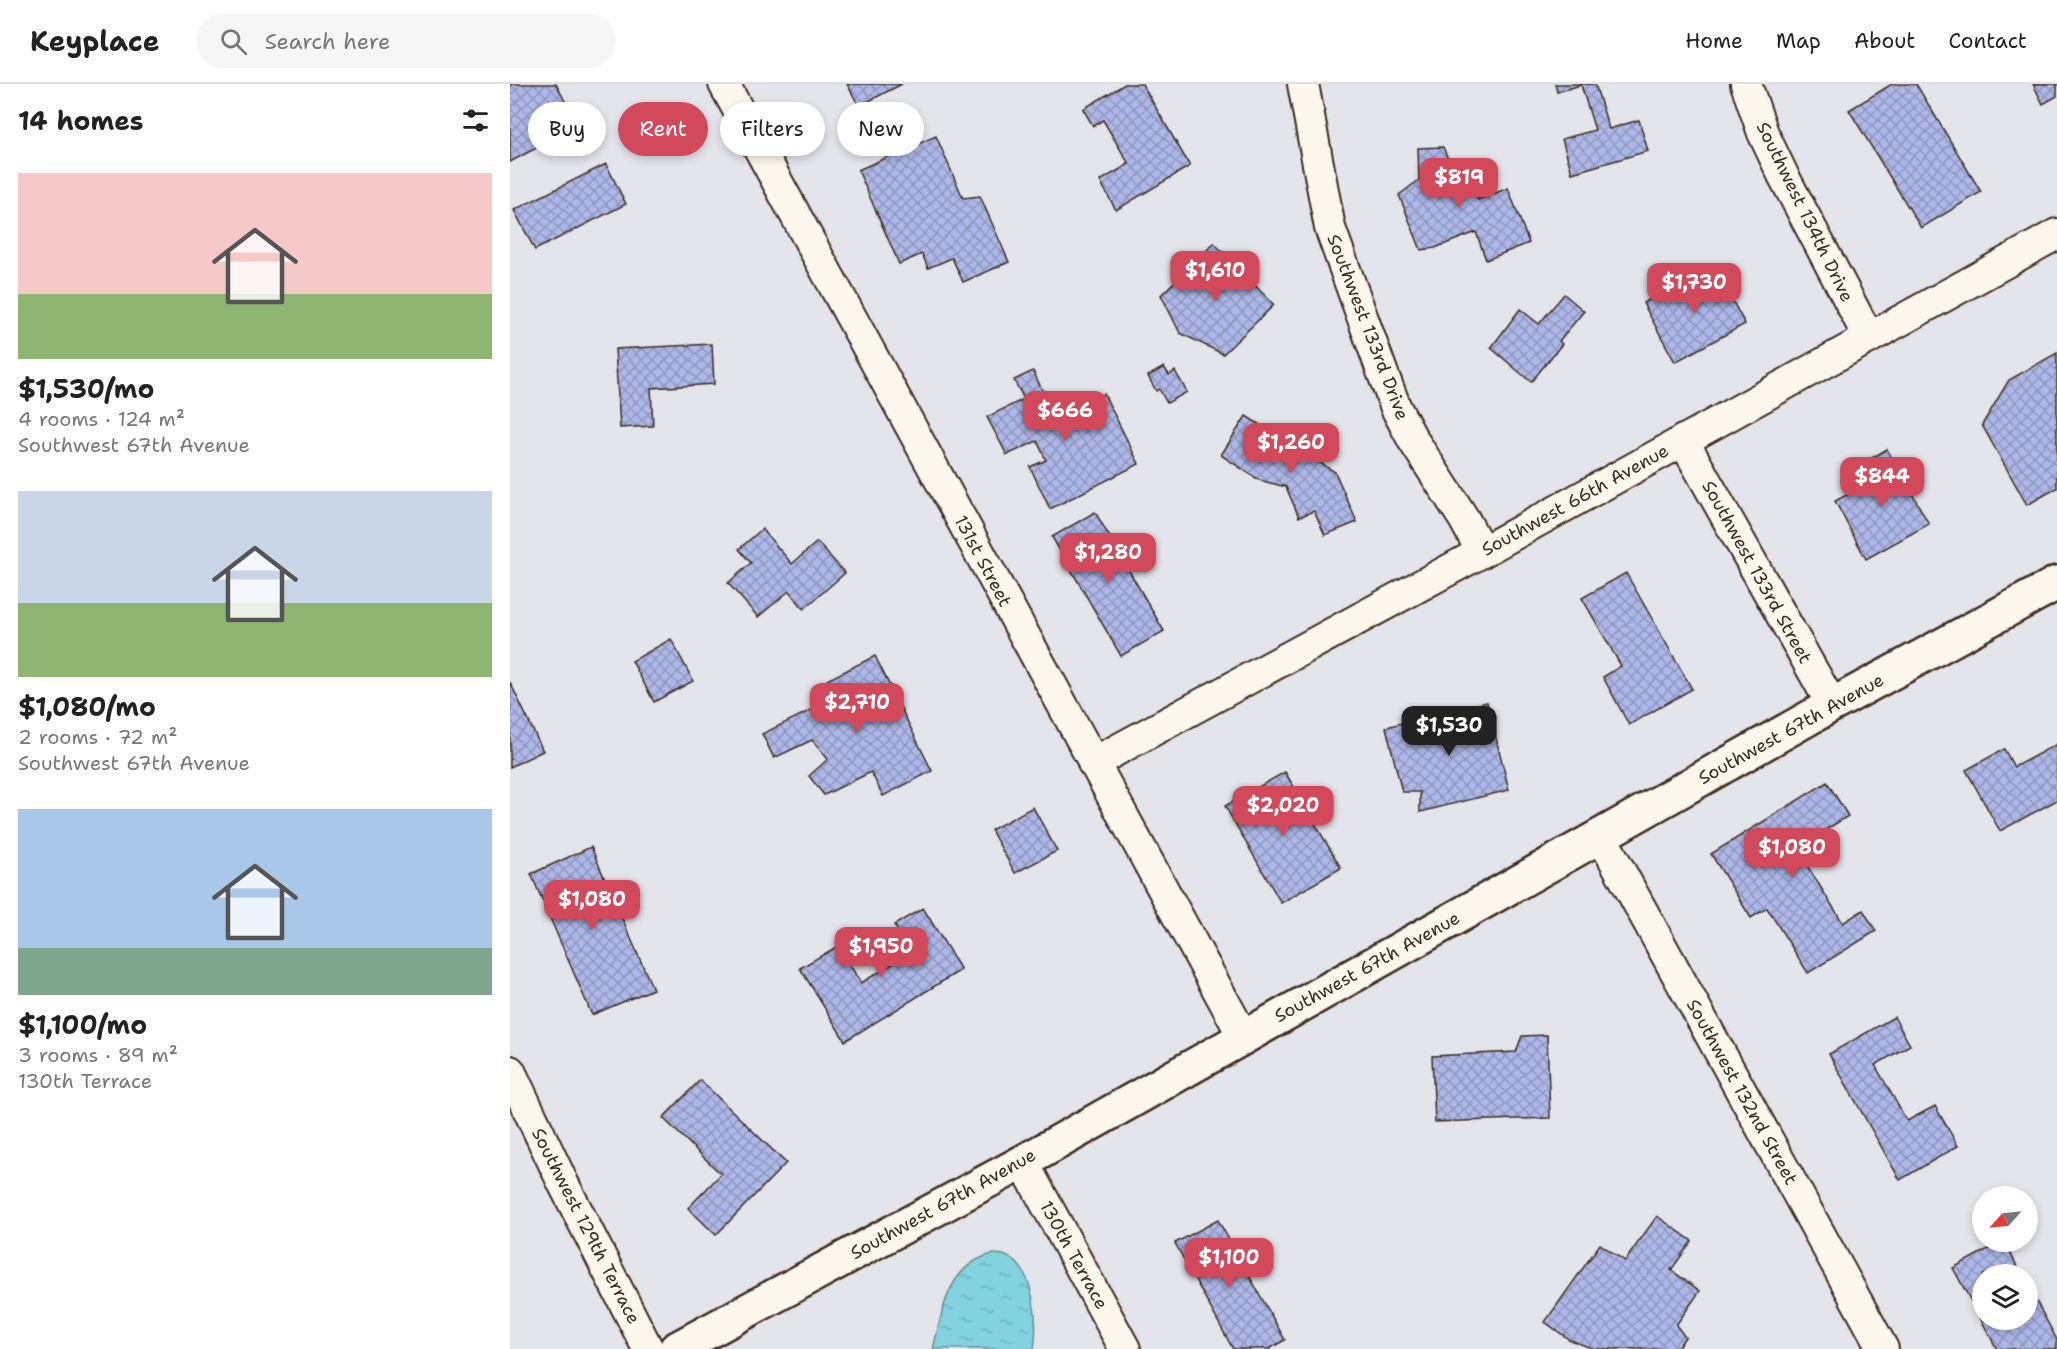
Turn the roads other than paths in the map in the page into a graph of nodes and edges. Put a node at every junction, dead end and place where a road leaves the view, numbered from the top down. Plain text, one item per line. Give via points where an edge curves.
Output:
1 (724, 84) edge
2 (1303, 84) edge
3 (1746, 84) edge
4 (2057, 234) edge
5 (1869, 338) junction
6 (1683, 440) junction
7 (1482, 552) junction
8 (2057, 583) edge
9 (1832, 705) junction
10 (1093, 763) junction
11 (1600, 836) junction
12 (1243, 1036) junction
13 (510, 1071) edge
14 (1023, 1161) junction
15 (648, 1349) edge
16 (676, 1349) edge
17 (1125, 1349) edge
18 (1883, 1349) edge

1 - 10 street, 131st Street
2 - 7 street, Southwest 133rd Drive via 1330,228 1396,408
3 - 5 street, Southwest 134th Drive via 1763,134
4 - 5 street, Southwest 66th Avenue
5 - 6 street, Southwest 66th Avenue
6 - 7 street, Southwest 66th Avenue
6 - 9 street, Southwest 133rd Street
7 - 10 street, Southwest 66th Avenue
8 - 9 main road, Southwest 67th Avenue
9 - 11 main road, Southwest 67th Avenue
10 - 12 street, 131st Street
11 - 12 main road, Southwest 67th Avenue
11 - 18 street, Southwest 132nd Street
12 - 14 main road, Southwest 67th Avenue
13 - 15 street, Southwest 129th Terrace
14 - 16 main road, Southwest 67th Avenue
14 - 17 street, 130th Terrace

